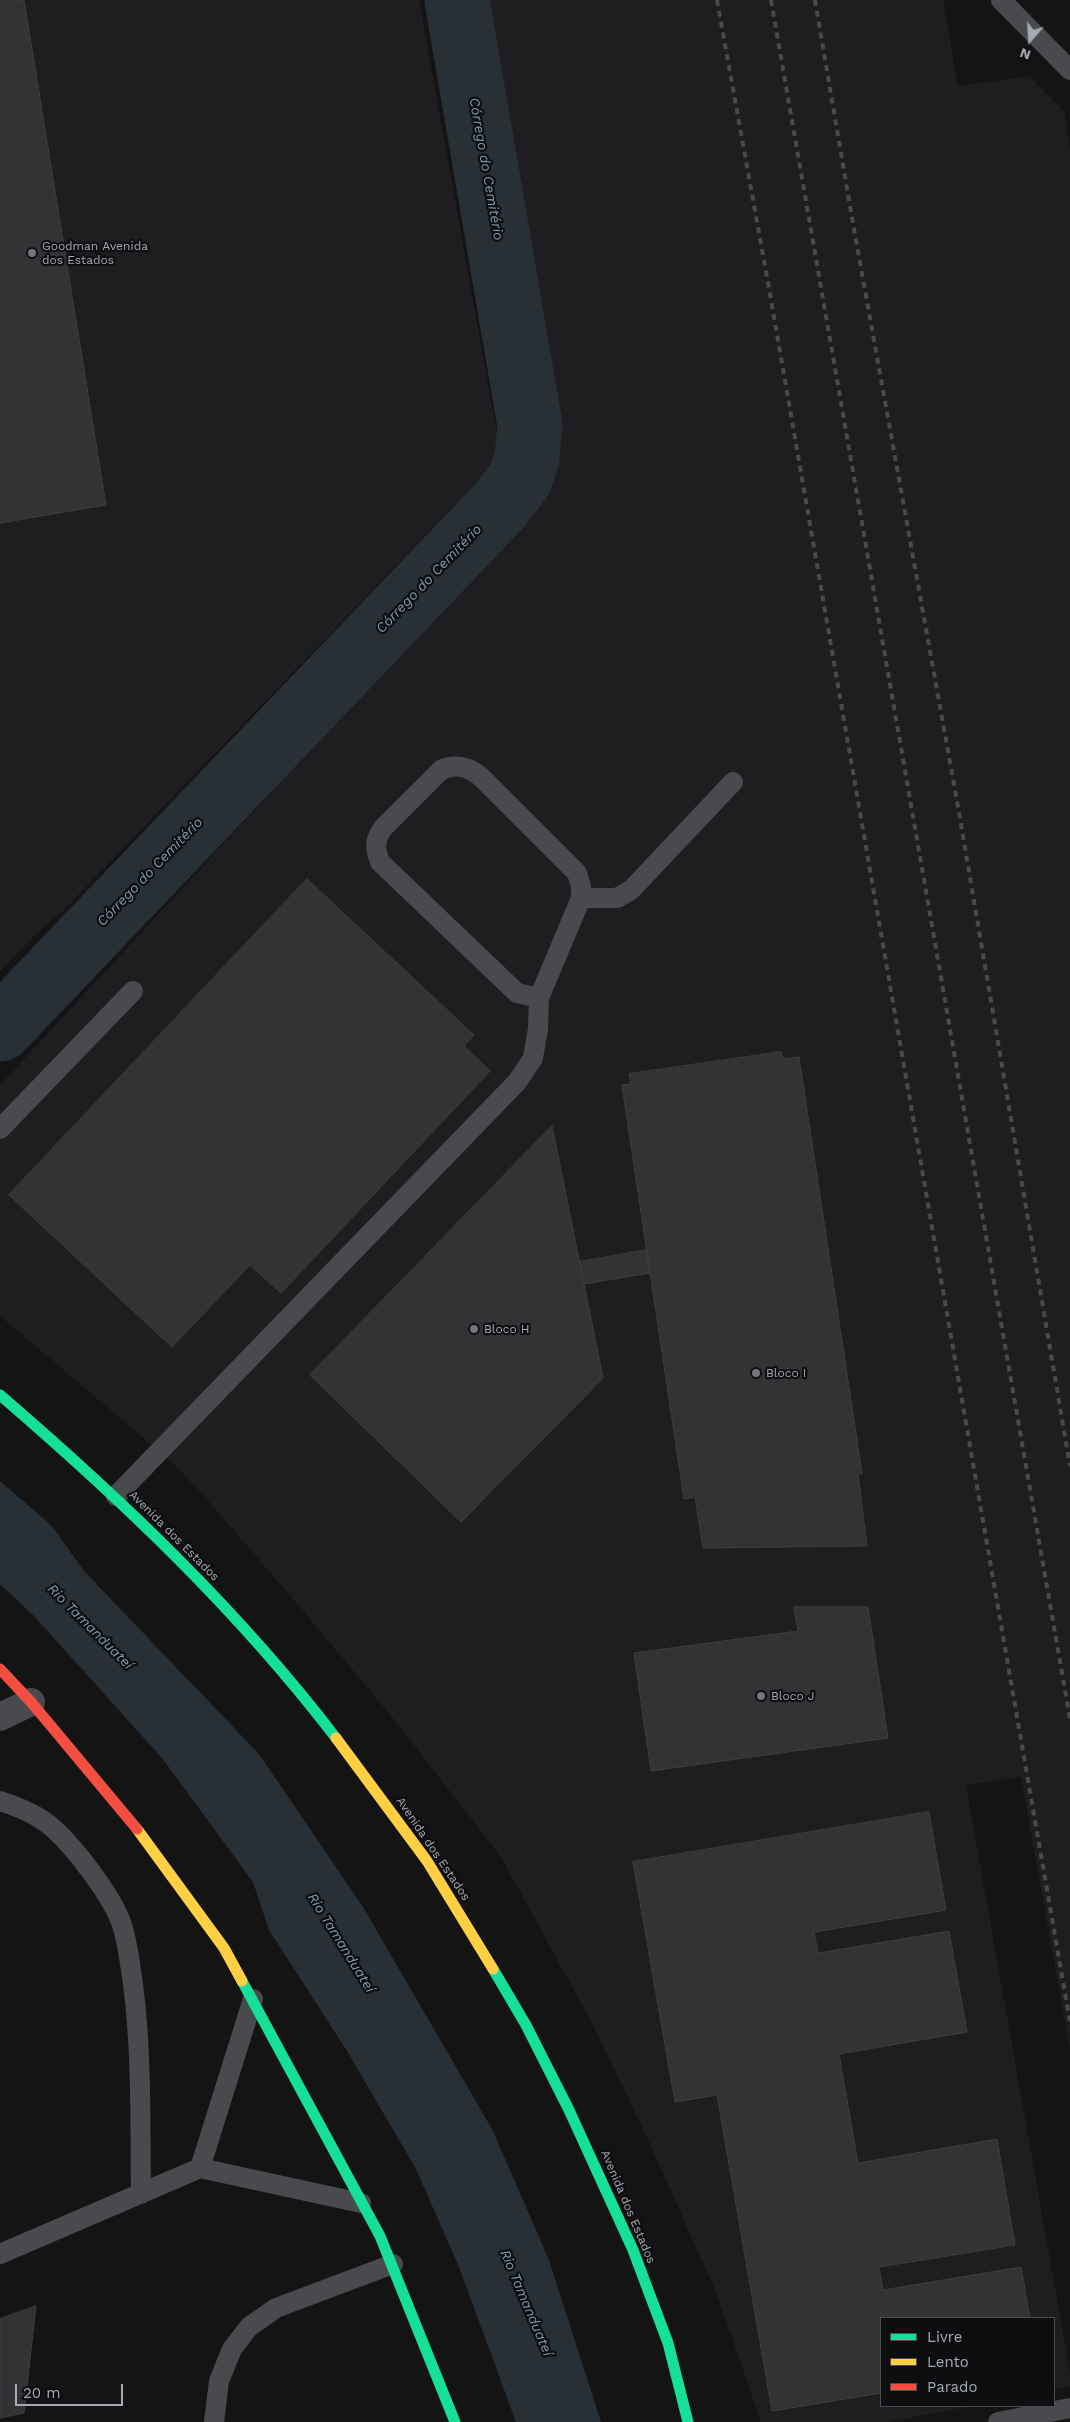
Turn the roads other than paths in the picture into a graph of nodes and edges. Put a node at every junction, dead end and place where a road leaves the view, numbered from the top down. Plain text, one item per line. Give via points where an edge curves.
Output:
1 (1001, 0) edge
2 (1070, 70) edge
3 (733, 782) dead end
4 (581, 898) junction
5 (133, 991) dead end
6 (539, 998) junction
7 (0, 1129) edge
8 (0, 1396) edge
9 (116, 1496) junction
10 (0, 1669) edge
11 (31, 1702) junction
12 (0, 1717) edge
13 (0, 1801) edge
14 (253, 1999) junction
15 (200, 2168) junction
16 (141, 2194) junction
17 (361, 2203) junction
18 (0, 2254) edge
19 (393, 2264) junction
20 (1070, 2408) edge
21 (214, 2422) edge
22 (455, 2422) edge
23 (688, 2422) edge
24 (998, 2422) edge

1 - 2 lane
3 - 4 lane via 631,890 616,898
4 - 6 lane
4 - 6 lane via 577,873 481,777 467,767 450,766 441,770 377,837 375,845 380,862 517,993
5 - 7 lane
6 - 9 lane via 537,1044 527,1071
8 - 9 highway, Avenida dos Estados
9 - 23 highway, Avenida dos Estados via 189,1568 324,1721 385,1802 453,1902 546,2062 591,2154 667,2342
10 - 11 highway
11 - 12 street
11 - 14 highway via 131,1821 224,1948
13 - 16 lane via 19,1807 54,1828 111,1902 122,1924 138,2025
14 - 15 lane
14 - 17 highway
15 - 16 lane
15 - 17 lane
16 - 18 lane
17 - 19 highway
19 - 21 lane via 276,2308 249,2327 232,2349 219,2381
19 - 22 highway
20 - 24 lane

